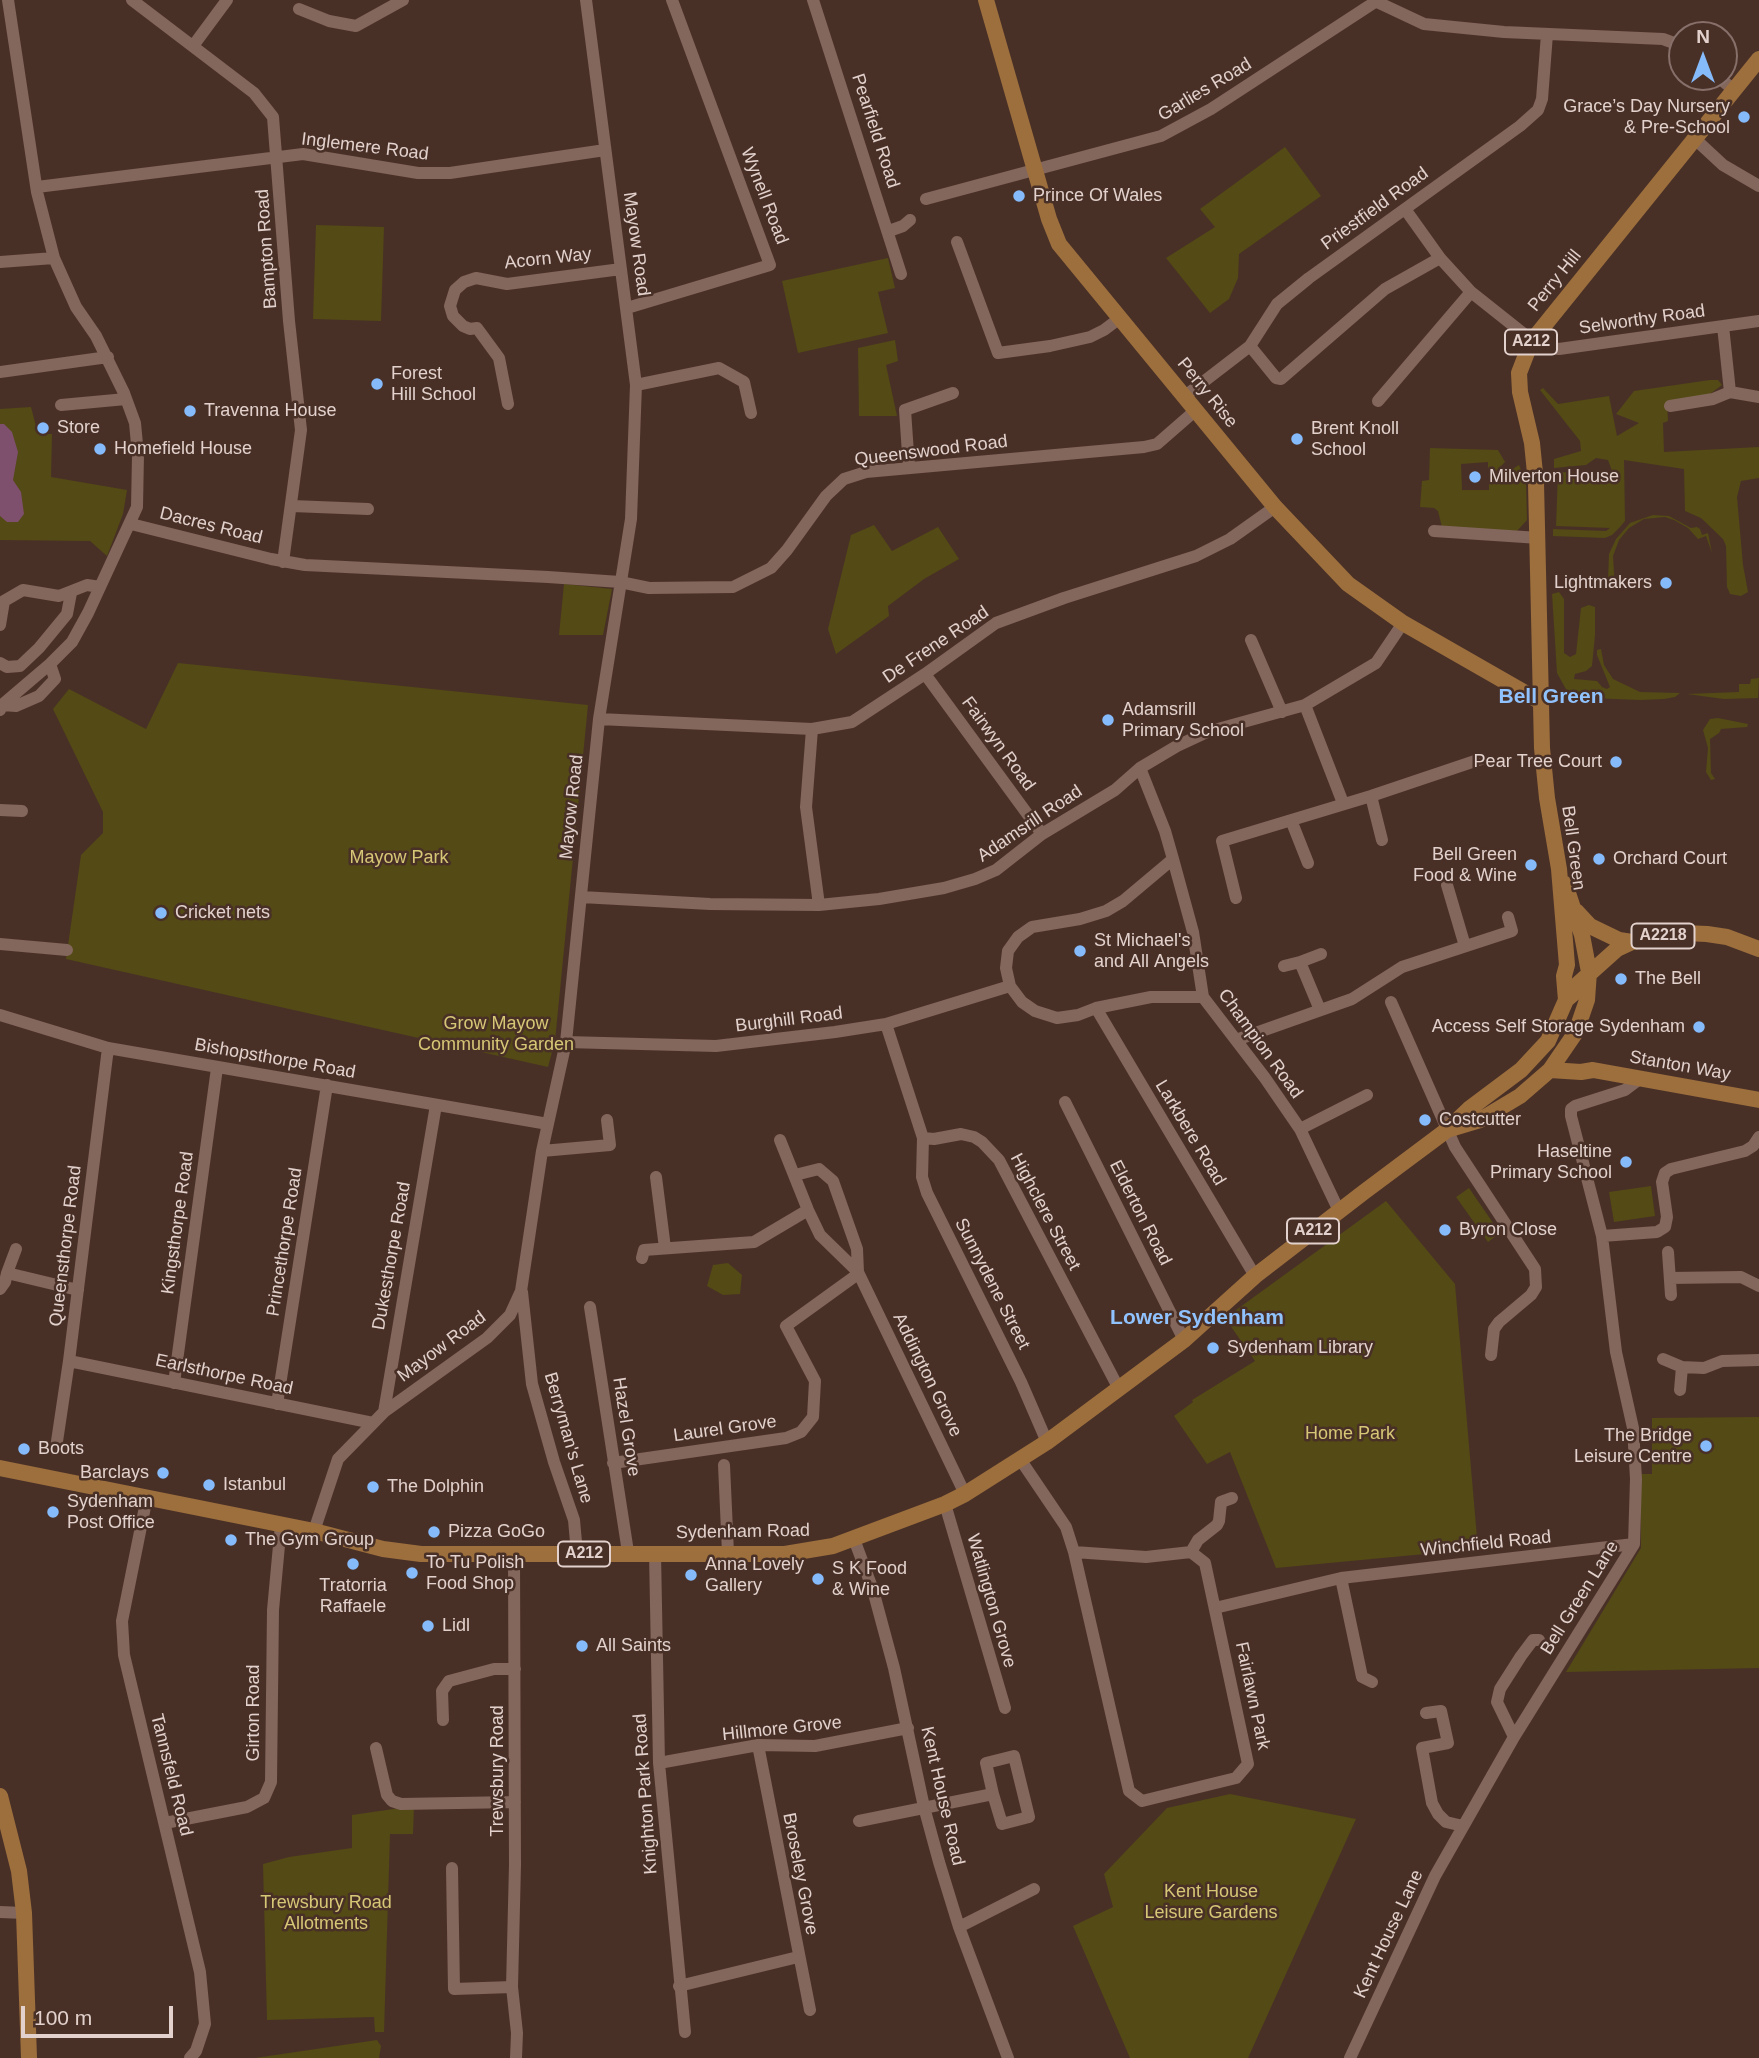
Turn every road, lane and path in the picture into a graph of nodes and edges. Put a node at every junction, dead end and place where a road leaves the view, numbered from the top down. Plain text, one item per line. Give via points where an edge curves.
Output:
1 (8, 0) edge
2 (132, 0) edge
3 (227, 0) edge
4 (402, 0) edge
5 (586, 0) edge
6 (672, 0) edge
7 (813, 0) edge
8 (986, 0) edge
9 (1374, 1) edge
10 (299, 9) dead end
11 (1547, 34) junction
12 (1668, 41) edge
13 (192, 46) junction
14 (1759, 59) edge
15 (1738, 85) edge
16 (1733, 91) edge
17 (1695, 139) junction
18 (605, 150) junction
19 (277, 158) junction
20 (1035, 169) junction
21 (1759, 186) edge
22 (37, 187) junction
23 (926, 199) dead end
24 (1405, 209) junction
25 (910, 220) dead end
26 (889, 231) junction
27 (957, 242) dead end
28 (54, 258) junction
29 (1440, 258) junction
30 (0, 262) edge
31 (621, 269) junction
32 (901, 274) dead end
33 (1471, 292) junction
34 (627, 308) junction
35 (1119, 318) junction
36 (1759, 321) edge
37 (1723, 326) junction
38 (1531, 342) junction
39 (1250, 345) junction
40 (108, 357) junction
41 (0, 372) edge
42 (636, 385) junction
43 (1730, 392) junction
44 (953, 393) dead end
45 (1185, 396) junction
46 (1759, 397) edge
47 (126, 399) junction
48 (1378, 401) dead end
49 (508, 404) dead end
50 (61, 405) dead end
51 (1670, 406) dead end
52 (1196, 410) junction
53 (751, 413) dead end
54 (909, 468) junction
55 (292, 506) junction
56 (1275, 507) junction
57 (368, 509) dead end
58 (131, 524) junction
59 (1434, 531) dead end
60 (1539, 538) junction
61 (283, 562) junction
62 (620, 582) junction
63 (100, 587) junction
64 (71, 593) junction
65 (1403, 623) junction
66 (0, 625) edge
67 (1251, 640) dead end
68 (0, 663) edge
69 (925, 674) junction
70 (1541, 702) junction
71 (1305, 705) junction
72 (1, 707) edge
73 (1282, 712) junction
74 (599, 719) junction
75 (812, 729) junction
76 (1481, 759) dead end
77 (1140, 768) junction
78 (1371, 796) junction
79 (1343, 803) junction
80 (0, 810) edge
81 (22, 811) dead end
82 (1291, 820) junction
83 (1042, 834) junction
84 (1382, 840) dead end
85 (1173, 859) junction
86 (1308, 863) dead end
87 (1559, 869) junction
88 (1447, 886) dead end
89 (581, 897) junction
90 (1236, 898) dead end
91 (819, 905) junction
92 (1575, 909) junction
93 (1508, 917) dead end
94 (1632, 942) junction
95 (0, 944) edge
96 (1465, 946) junction
97 (1759, 949) edge
98 (67, 950) dead end
99 (1321, 954) dead end
100 (1300, 961) junction
101 (1284, 966) dead end
102 (1589, 972) junction
103 (1010, 986) junction
104 (1203, 997) junction
105 (1566, 1000) junction
106 (1391, 1002) dead end
107 (1096, 1008) junction
108 (1320, 1010) junction
109 (0, 1015) edge
110 (886, 1024) junction
111 (1551, 1036) junction
112 (1236, 1041) junction
113 (566, 1042) junction
114 (108, 1048) junction
115 (1566, 1048) junction
116 (218, 1068) junction
117 (1550, 1070) junction
118 (1593, 1070) junction
119 (1641, 1079) junction
120 (327, 1085) junction
121 (1367, 1095) dead end
122 (1065, 1102) dead end
123 (1756, 1102) edge
124 (436, 1105) junction
125 (607, 1120) dead end
126 (548, 1124) junction
127 (1300, 1129) junction
128 (1447, 1130) junction
129 (1759, 1137) edge
130 (923, 1138) junction
131 (780, 1140) dead end
132 (542, 1151) junction
133 (794, 1175) junction
134 (656, 1177) dead end
135 (808, 1210) junction
136 (1339, 1211) junction
137 (1602, 1236) junction
138 (665, 1248) junction
139 (16, 1250) dead end
140 (1668, 1252) dead end
141 (642, 1258) dead end
142 (7, 1273) junction
143 (858, 1273) junction
144 (1255, 1276) junction
145 (1670, 1278) junction
146 (1758, 1282) edge
147 (0, 1289) edge
148 (78, 1290) junction
149 (522, 1291) junction
150 (1671, 1295) dead end
151 (590, 1307) dead end
152 (1184, 1340) junction
153 (1491, 1354) dead end
154 (1663, 1359) dead end
155 (1759, 1360) edge
156 (69, 1361) junction
157 (1682, 1367) junction
158 (174, 1383) junction
159 (1119, 1389) junction
160 (1680, 1390) dead end
161 (277, 1404) junction
162 (384, 1412) junction
163 (373, 1423) junction
164 (1047, 1442) junction
165 (56, 1448) dead end
166 (1020, 1459) junction
167 (613, 1463) junction
168 (724, 1465) dead end
169 (0, 1468) edge
170 (965, 1493) junction
171 (147, 1497) junction
172 (1232, 1498) dead end
173 (944, 1504) junction
174 (281, 1524) junction
175 (314, 1531) junction
176 (854, 1539) junction
177 (1634, 1544) junction
178 (628, 1552) junction
179 (1074, 1552) junction
180 (1191, 1552) junction
181 (577, 1553) junction
182 (655, 1553) junction
183 (728, 1553) junction
184 (514, 1555) junction
185 (1341, 1578) junction
186 (1215, 1608) junction
187 (1539, 1640) dead end
188 (515, 1669) junction
189 (1372, 1682) dead end
190 (1005, 1708) dead end
191 (1426, 1713) dead end
192 (443, 1720) dead end
193 (908, 1728) junction
194 (1514, 1737) junction
195 (758, 1745) junction
196 (376, 1748) dead end
197 (659, 1763) junction
198 (993, 1794) junction
199 (0, 1796) edge
200 (515, 1802) junction
201 (924, 1807) junction
202 (859, 1821) dead end
203 (165, 1823) junction
204 (1463, 1826) junction
205 (452, 1868) dead end
206 (1034, 1889) dead end
207 (0, 1912) edge
208 (24, 1913) junction
209 (959, 1927) junction
210 (798, 1957) junction
211 (679, 1986) junction
212 (512, 1987) junction
213 (810, 2010) dead end
214 (685, 2032) dead end
215 (29, 2058) edge
216 (190, 2058) edge
217 (516, 2058) edge
218 (1008, 2058) edge
219 (1350, 2058) edge

1 - 22 street, Dacres Road
2 - 13 street, Bampton Road
3 - 13 street
4 - 10 street via 356,26
5 - 18 street, Mayow Road
6 - 34 street, Wynell Road via 770,265
7 - 26 street, Pearfield Road
8 - 20 main road, Perry Rise
9 - 11 street via 1424,23
9 - 20 street, Garlies Road via 1211,109 1161,136
11 - 12 street
11 - 24 street, Priestfield Road via 1538,110
13 - 19 street, Bampton Road via 254,93 273,117
14 - 15 main road, Perry Hill / A212
16 - 17 main road, Perry Hill / A212
17 - 21 street via 1723,165
17 - 38 main road, Perry Hill / A212
18 - 19 street, Inglemere Road via 450,173 418,173 303,154
18 - 31 street, Mayow Road
19 - 22 street, Inglemere Road
19 - 55 street, Bampton Road via 301,430
20 - 23 street, Garlies Road
20 - 35 main road, Perry Rise via 1059,244
22 - 28 street, Dacres Road
24 - 29 street
24 - 39 street, Priestfield Road via 1278,304
25 - 26 street
26 - 32 street, Pearfield Road
27 - 35 street via 998,353 1090,337
28 - 30 street
28 - 40 street, Dacres Road via 76,307
29 - 33 street
29 - 39 street via 1385,289 1281,379
31 - 34 street, Mayow Road
31 - 49 street, Acorn Way via 508,284 475,278 455,290 450,306 453,316 463,326 477,328 499,358
33 - 38 street
33 - 48 street
34 - 42 street, Mayow Road
35 - 45 main road, Perry Rise
36 - 37 street, Selworthy Road
37 - 38 street, Selworthy Road via 1559,349
37 - 43 street
38 - 60 main road, Perry Hill / A212 via 1519,373 1532,443
39 - 45 street, Priestfield Road
40 - 41 street
40 - 47 street, Dacres Road
42 - 53 street via 719,368 744,382
42 - 62 street, Mayow Road via 631,519
43 - 46 street
43 - 51 street
44 - 54 street via 905,410
45 - 52 main road, Perry Rise
47 - 50 street
47 - 58 street, Dacres Road via 137,435 137,507
52 - 54 street, Queenswood Road via 1157,444 1144,447
52 - 56 main road, Perry Rise
54 - 62 street, Queenswood Road via 844,479 771,568 733,587 649,588
55 - 57 street
55 - 61 street, Bampton Road
56 - 65 main road, Perry Rise via 1348,584
56 - 69 street, De Frene Road via 1196,556 996,623
58 - 61 street, Dacres Road
58 - 63 street
59 - 60 street
60 - 70 main road, Perry Hill / A212
61 - 62 street, Dacres Road
62 - 74 street, Mayow Road
63 - 64 street via 87,584
63 - 72 street via 72,642
64 - 66 street via 59,596 23,590 4,601
64 - 68 street via 67,614 39,648 20,666
65 - 70 main road, Perry Rise
65 - 71 street, Adamsrill Road via 1376,663
67 - 73 street
69 - 75 street, De Frene Road via 852,722
69 - 83 street, Fairwyn Road
70 - 87 main road, Bell Green / A212 via 1546,798
71 - 73 street, Adamsrill Road
71 - 79 street
73 - 77 street, Adamsrill Road via 1207,732
74 - 75 street, De Frene Road
74 - 89 street, Mayow Road
75 - 91 street via 806,807
76 - 78 street
77 - 83 street, Adamsrill Road via 1115,790
77 - 85 street, Champion Road
78 - 79 street
78 - 84 street
79 - 82 street
80 - 81 street
82 - 86 street
82 - 90 street via 1222,841
83 - 91 street, Adamsrill Road via 996,870 975,879 879,899
85 - 103 street via 1106,911 1032,927 1018,937 1008,951
85 - 104 street, Champion Road via 1193,932
87 - 92 main road, A212
87 - 105 main road, Bell Green / A212
88 - 96 street
89 - 91 street, Adamsrill Road
89 - 113 street, Mayow Road
92 - 94 main road, A2218 via 1590,926
92 - 102 main road, Sydenham Road / A212
93 - 96 street via 1512,931
94 - 97 main road, A2218 via 1707,934
94 - 102 main road
95 - 98 street
96 - 108 street via 1402,967 1352,999
99 - 100 street
100 - 101 street
100 - 108 street
102 - 105 main road
102 - 115 main road, Sydenham Road / A212 via 1583,1018
103 - 107 street via 1035,1011 1057,1018
103 - 110 street, Burghill Road
104 - 107 street via 1151,997
104 - 112 street, Champion Road
105 - 111 main road, A212
106 - 128 street
107 - 144 street, Larkbere Road
108 - 112 street
109 - 114 street, Bishopsthorpe Road
110 - 113 street, Burghill Road via 716,1046
110 - 130 street
111 - 115 main road, Stanton Way
111 - 128 main road, Sydenham Road / A212 via 1521,1070
112 - 127 street, Champion Road
113 - 126 street, Mayow Road
114 - 116 street, Bishopsthorpe Road
114 - 148 street, Queensthorpe Road
115 - 117 main road, Sydenham Road / A212
115 - 118 main road, Stanton Way
116 - 120 street, Bishopsthorpe Road
116 - 158 street, Kingsthorpe Road
117 - 118 main road, Stanton Way
117 - 128 main road, Sydenham Road / A212 via 1520,1096 1480,1120
118 - 119 main road, Stanton Way
119 - 123 main road, Stanton Way
119 - 137 street, Bell Green Lane via 1625,1090 1571,1109
120 - 124 street, Bishopsthorpe Road
120 - 161 street, Princethorpe Road
121 - 127 street
122 - 152 street, Elderton Road
124 - 126 street, Bishopsthorpe Road
124 - 162 street, Dukesthorpe Road
125 - 132 street via 610,1145
126 - 132 street, Mayow Road
127 - 136 street, Champion Road
128 - 136 main road, Sydenham Road / A212
128 - 153 street via 1537,1279 1531,1295 1494,1329
129 - 137 street via 1745,1151 1665,1173 1665,1227 1657,1232
130 - 159 street, Highclere Street via 974,1137 999,1160
130 - 164 street, Sunnydene Street via 926,1193
131 - 133 street
132 - 149 street, Mayow Road
133 - 135 street, Addington Grove
133 - 143 street, Addington Grove via 819,1169 833,1181 857,1249
134 - 138 street
135 - 138 street via 754,1242
135 - 143 street, Addington Grove via 820,1235
136 - 144 main road, Sydenham Road / A212
137 - 177 street, Bell Green Lane via 1616,1352 1633,1428
138 - 141 street via 644,1250
139 - 142 street
140 - 145 street
142 - 147 street
142 - 148 street
143 - 167 street, Laurel Grove via 786,1326 815,1381 813,1417 801,1432
143 - 170 street, Addington Grove
144 - 152 main road, Sydenham Road / A212
145 - 146 street via 1741,1277
145 - 150 street
148 - 156 street, Queensthorpe Road
149 - 162 street, Mayow Road via 510,1315 487,1338
149 - 181 street, Berryman's Lane via 532,1384 574,1520
151 - 167 street, Hazel Grove
152 - 159 main road, Sydenham Road / A212
154 - 157 street
155 - 157 street
156 - 158 street, Earlsthorpe Road
156 - 165 street, Queensthorpe Road
157 - 160 street
158 - 161 street, Earlsthorpe Road
159 - 164 main road, Sydenham Road / A212
161 - 163 street, Earlsthorpe Road
162 - 163 street, Mayow Road
163 - 175 street, Mayow Road via 338,1459
164 - 166 main road, Sydenham Road / A212
166 - 170 main road, Sydenham Road / A212
166 - 179 street, Fairlawn Park via 1066,1527
167 - 178 street, Hazel Grove
168 - 183 street
169 - 171 main road, Sydenham Road / A212
170 - 173 main road, Sydenham Road / A212
171 - 174 main road, Sydenham Road / A212
171 - 203 street, Tannsfeld Road via 122,1621 124,1655
172 - 180 street via 1221,1502 1220,1521
173 - 176 main road, Sydenham Road / A212
173 - 190 street, Watlington Grove
174 - 175 main road, Sydenham Road / A212
174 - 203 street, Girton Road via 272,1610 271,1782 264,1798 247,1807
175 - 184 main road, Sydenham Road / A212 via 421,1554
176 - 183 main road, Sydenham Road / A212 via 785,1554
176 - 193 street, Kent House Road via 873,1590
177 - 185 street, Winchfield Road
177 - 194 street, Bell Green Lane
178 - 181 main road, Sydenham Road / A212
178 - 182 main road, Sydenham Road / A212
179 - 180 street via 1146,1556
179 - 186 street, Fairlawn Park via 1129,1791 1142,1801 1236,1778 1248,1764
180 - 186 street, Fairlawn Park via 1205,1563
181 - 184 main road, Sydenham Road / A212
182 - 183 main road, Sydenham Road / A212
182 - 197 street, Knighton Park Road
184 - 188 street, Trewsbury Road
185 - 186 street, Winchfield Road
185 - 189 street via 1362,1676
187 - 194 street via 1532,1640 1500,1689 1497,1703
188 - 192 street via 494,1669 449,1681 442,1691
188 - 200 street, Trewsbury Road
191 - 204 street via 1441,1711 1448,1743 1422,1748 1432,1803 1446,1822
193 - 195 street, Hillmore Grove via 815,1746
193 - 201 street, Kent House Road
194 - 204 street, Bell Green Lane
195 - 197 street, Hillmore Grove
195 - 210 street, Broseley Grove
196 - 200 street via 392,1801
197 - 211 street, Knighton Park Road
198 - 198 street via 1002,1824 1029,1817 1014,1756 986,1763
198 - 201 street
199 - 208 main road via 19,1871
200 - 212 street, Trewsbury Road
201 - 202 street
201 - 209 street, Kent House Road
203 - 216 street, Tannsfeld Road via 200,1972 205,2024
204 - 219 street, Kent House Lane
205 - 212 street via 454,1989
206 - 209 street
207 - 208 street
208 - 215 main road
209 - 218 street, Kent House Road
210 - 211 street
210 - 213 street, Broseley Grove
211 - 214 street, Knighton Park Road
212 - 217 street, Trewsbury Road

